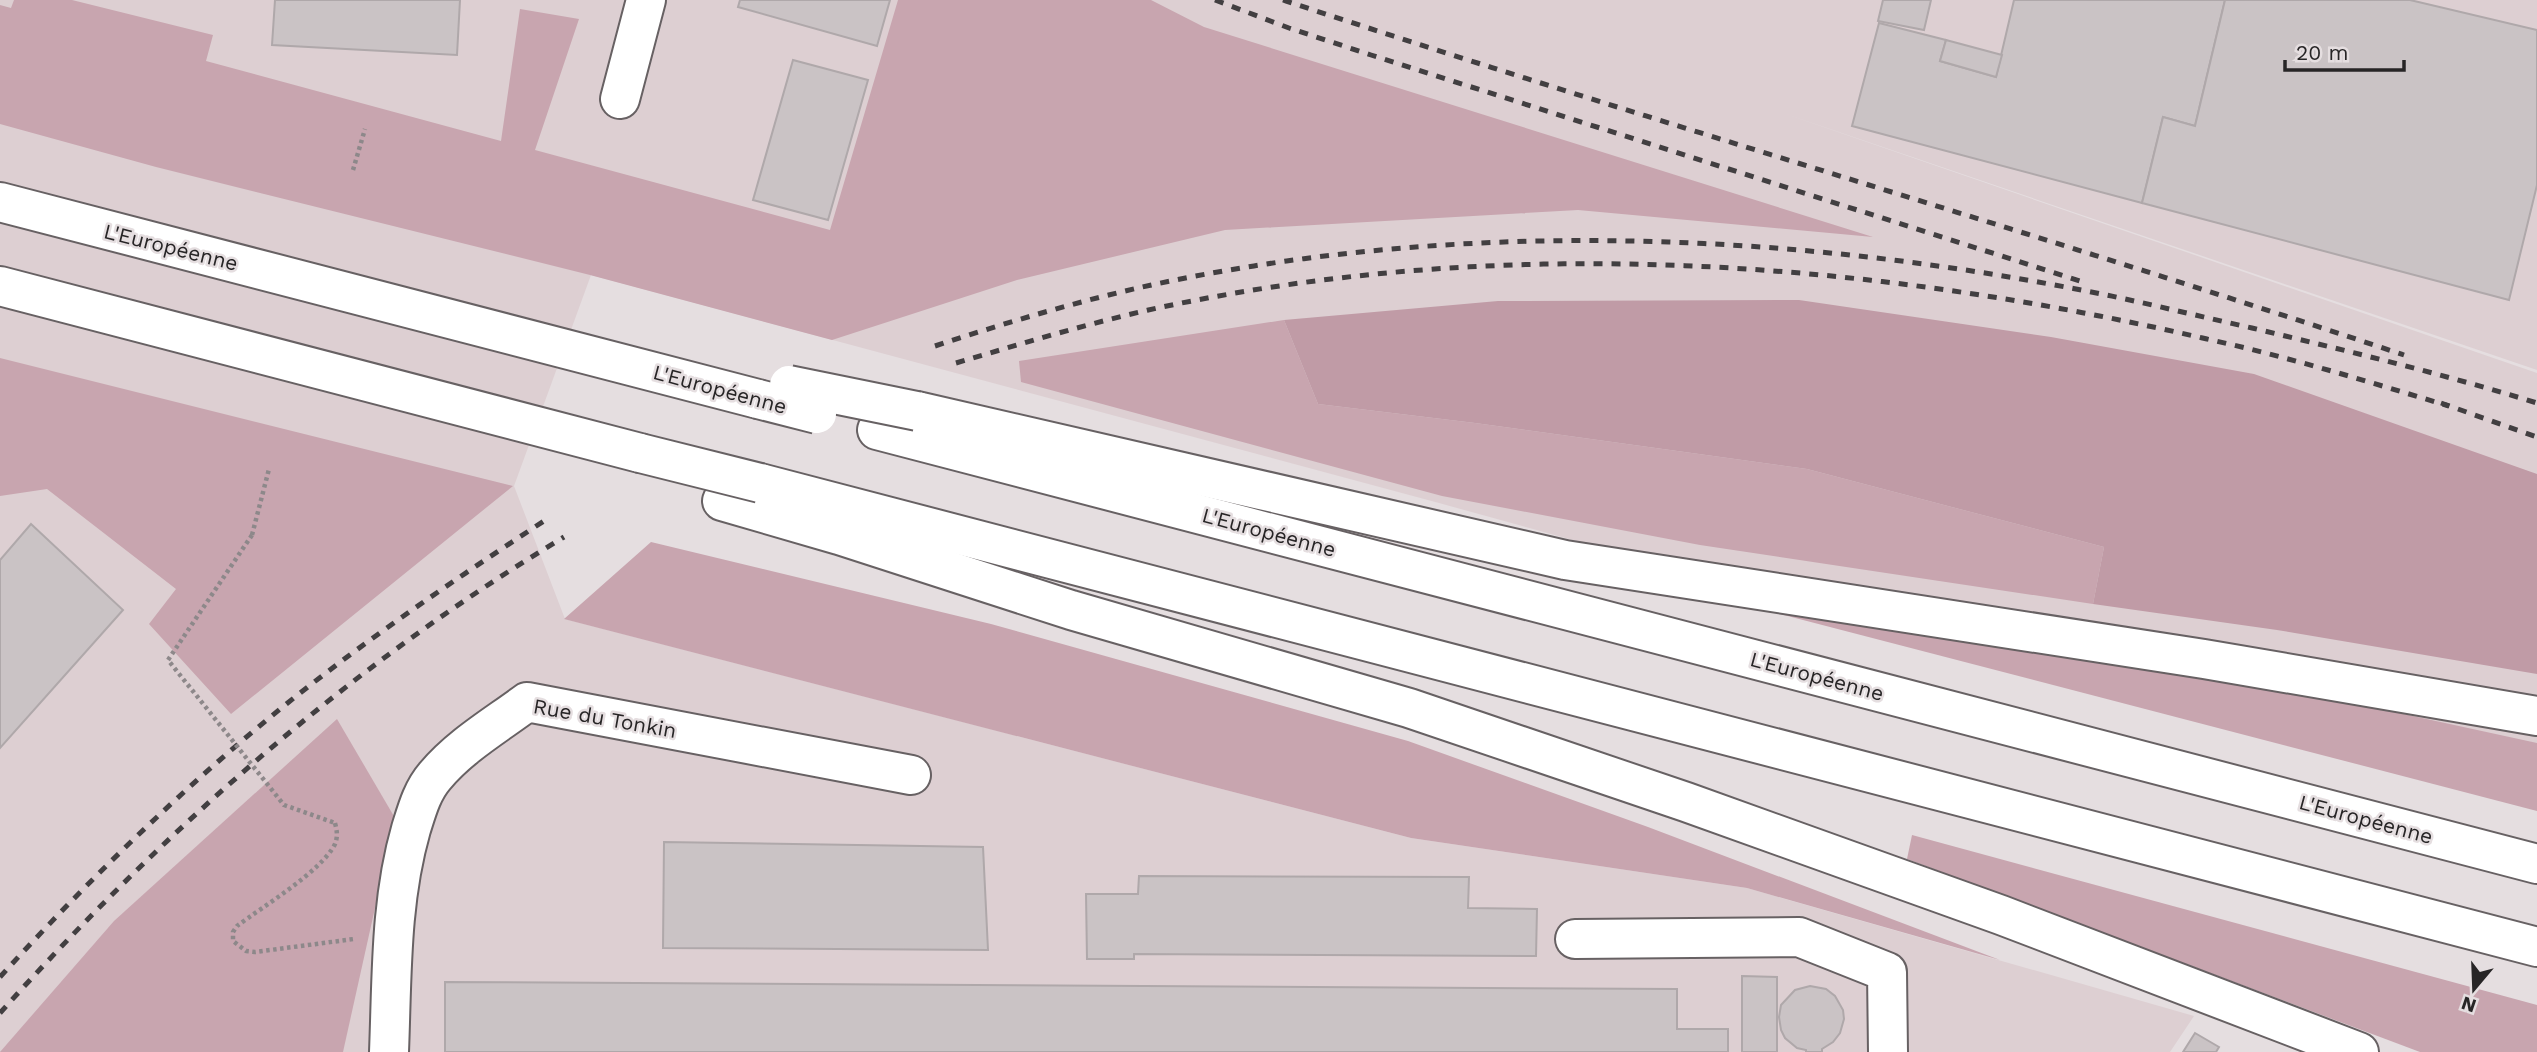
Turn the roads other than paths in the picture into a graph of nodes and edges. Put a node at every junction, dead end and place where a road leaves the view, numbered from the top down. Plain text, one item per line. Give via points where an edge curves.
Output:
1 (646, 0) edge
2 (620, 100) dead end
3 (0, 200) edge
4 (0, 287) edge
5 (773, 392) junction
6 (626, 459) junction
7 (2537, 716) edge
8 (911, 775) dead end
9 (2537, 864) edge
10 (1575, 939) dead end
11 (2537, 947) edge
12 (390, 1052) edge
13 (1888, 1052) edge
14 (2360, 1052) edge

1 - 2 main road
3 - 5 main road, L'Européenne via 347,292
4 - 6 main road via 326,371
5 - 7 main road, bridge via 917,411 1565,560
5 - 9 main road, L'Européenne, bridge via 877,430
6 - 11 main road, bridge via 760,483
6 - 14 main road via 722,501 1071,610 1409,708 1686,802
8 - 12 main road, Rue du Tonkin via 527,702 447,763 422,795 401,866 394,915
10 - 13 main road via 1799,937 1887,972

